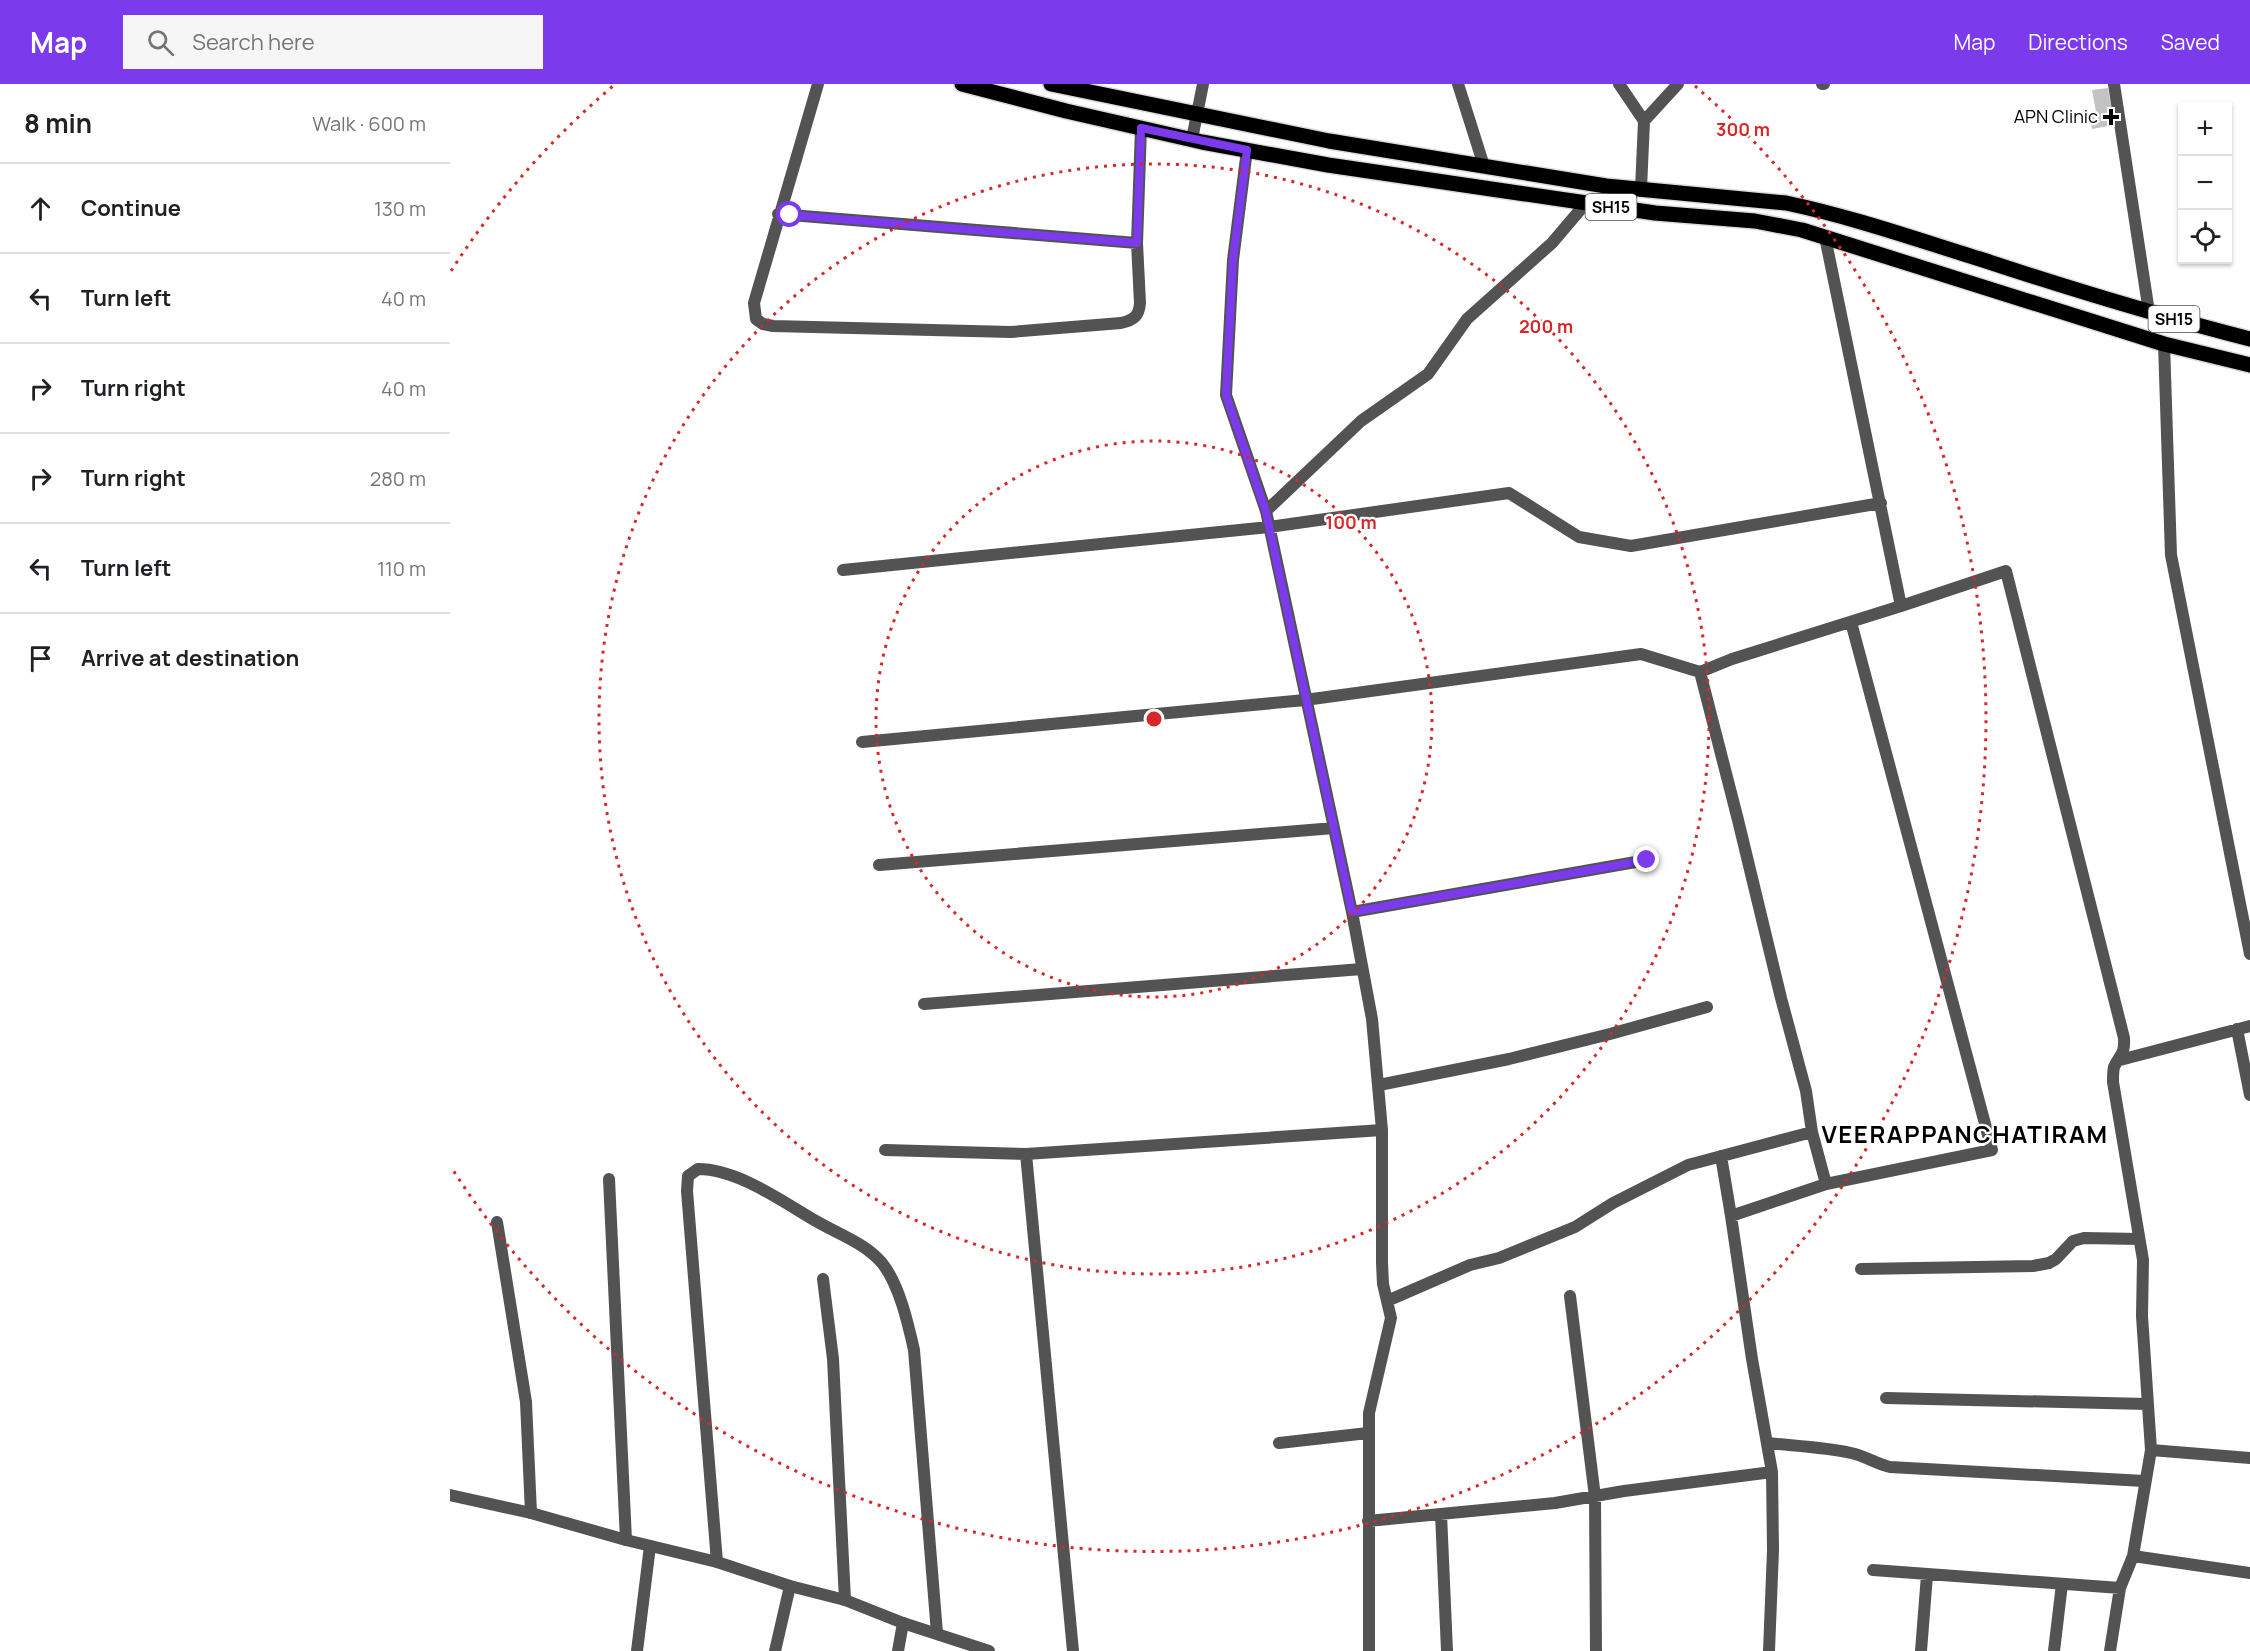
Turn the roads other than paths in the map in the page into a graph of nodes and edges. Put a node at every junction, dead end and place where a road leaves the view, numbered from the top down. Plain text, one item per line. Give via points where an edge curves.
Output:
1 (818, 84) edge
2 (962, 84) edge
3 (1051, 84) edge
4 (1203, 84) edge
5 (1458, 84) edge
6 (1619, 84) edge
7 (1678, 84) edge
8 (2114, 84) edge
9 (1196, 115) junction
10 (1644, 121) junction
11 (1141, 128) junction
12 (1192, 139) junction
13 (1247, 150) junction
14 (1484, 166) junction
15 (1641, 189) junction
16 (1586, 203) junction
17 (778, 214) junction
18 (1825, 237) junction
19 (1137, 243) junction
20 (2149, 312) junction
21 (2250, 339) edge
22 (2164, 344) junction
23 (2250, 365) edge
24 (1881, 503) junction
25 (1266, 512) junction
26 (1269, 527) junction
27 (843, 570) dead end
28 (1901, 606) junction
29 (1851, 622) junction
30 (1700, 672) junction
31 (1305, 700) junction
32 (862, 742) dead end
33 (1334, 828) junction
34 (1647, 860) dead end
35 (879, 865) dead end
36 (1352, 912) junction
37 (2250, 954) edge
38 (1362, 969) junction
39 (924, 1004) dead end
40 (1707, 1007) dead end
41 (2250, 1026) edge
42 (2237, 1029) junction
43 (2120, 1059) junction
44 (1379, 1085) junction
45 (2250, 1095) edge
46 (1382, 1130) junction
47 (1812, 1132) junction
48 (885, 1150) dead end
49 (1026, 1154) junction
50 (1721, 1156) junction
51 (609, 1179) dead end
52 (1826, 1184) junction
53 (1731, 1215) junction
54 (497, 1222) dead end
55 (2139, 1239) junction
56 (1861, 1269) dead end
57 (823, 1279) dead end
58 (1570, 1296) dead end
59 (1387, 1301) junction
60 (1886, 1398) dead end
61 (2147, 1404) junction
62 (1368, 1433) junction
63 (1279, 1443) dead end
64 (1767, 1443) junction
65 (2151, 1450) junction
66 (2250, 1458) edge
67 (1772, 1472) junction
68 (2144, 1481) junction
69 (450, 1495) edge
70 (1595, 1497) junction
71 (531, 1513) junction
72 (1441, 1514) junction
73 (1368, 1521) junction
74 (626, 1540) junction
75 (650, 1546) junction
76 (2133, 1556) junction
77 (717, 1562) junction
78 (1873, 1570) dead end
79 (2250, 1573) edge
80 (1927, 1575) junction
81 (2062, 1584) junction
82 (790, 1586) junction
83 (2120, 1588) junction
84 (844, 1600) junction
85 (903, 1623) junction
86 (937, 1633) junction
87 (637, 1651) edge
88 (775, 1651) edge
89 (898, 1651) edge
90 (990, 1651) edge
91 (1073, 1651) edge
92 (1369, 1651) edge
93 (1447, 1651) edge
94 (1596, 1651) edge
95 (1769, 1651) edge
96 (1921, 1651) edge
97 (2054, 1651) edge
98 (2110, 1651) edge

1 - 17 street
2 - 11 main road, SH15
3 - 9 main road, SH15
4 - 9 street
5 - 14 street
6 - 10 street
7 - 10 street
8 - 20 street
9 - 12 street
9 - 14 main road, SH15
10 - 15 street
11 - 12 main road, SH15
11 - 19 street
12 - 13 main road, SH15
13 - 16 main road, SH15
13 - 25 street via 1233,260 1226,395
14 - 15 main road, SH15
15 - 20 main road, SH15 via 1811,209
16 - 18 main road, SH15 via 1755,221
16 - 25 street via 1552,243 1467,319 1428,374 1361,422
17 - 19 street
17 - 19 street via 754,303 756,319 773,326 1011,332 1121,323 1139,313
18 - 22 main road, SH15
18 - 24 street
20 - 21 main road, SH15
22 - 23 main road, SH15
22 - 37 street via 2171,555
24 - 26 street via 1631,546 1579,537 1509,493
24 - 28 street
25 - 26 street
26 - 27 street
26 - 31 street
28 - 29 street
28 - 43 street via 2006,571 2124,1038
29 - 30 street
29 - 52 street via 1992,1150
30 - 31 street via 1641,654
30 - 47 street via 1806,1092
31 - 32 street
31 - 33 street
33 - 35 street
33 - 36 street
34 - 36 street
36 - 38 street
38 - 39 street
38 - 44 street
40 - 44 street via 1509,1059
41 - 42 street
42 - 43 street
42 - 45 street
43 - 55 street via 2114,1067 2113,1082
44 - 46 street
46 - 49 street
46 - 59 street via 1382,1263
47 - 50 street
47 - 52 street
48 - 49 street
49 - 91 street
50 - 53 street
50 - 59 street via 1688,1165 1575,1227 1499,1258 1470,1265
51 - 74 street
52 - 53 street
53 - 64 street
54 - 71 street via 526,1402
55 - 56 street via 2084,1238 2073,1241 2049,1263 2033,1266
55 - 61 street
57 - 84 street via 833,1359
58 - 70 street
59 - 62 street via 1391,1318
60 - 61 street
61 - 65 street
62 - 63 street
62 - 73 street
64 - 67 street
64 - 68 street via 1849,1452 1890,1467
65 - 66 street
65 - 68 street
67 - 70 street
67 - 95 street
68 - 76 street
69 - 71 street
70 - 72 street
70 - 94 street
71 - 74 street
72 - 73 street
72 - 93 street
73 - 92 street
74 - 75 street
75 - 77 street
75 - 87 street
76 - 79 street
76 - 83 street
77 - 82 street
77 - 86 street via 687,1191 688,1176 698,1169 763,1189 860,1245 883,1265 892,1280 914,1350
78 - 80 street
80 - 81 street
80 - 96 street
81 - 83 street
81 - 97 street
82 - 84 street
82 - 88 street
83 - 98 street
84 - 85 street
85 - 86 street
85 - 89 street
86 - 90 street

